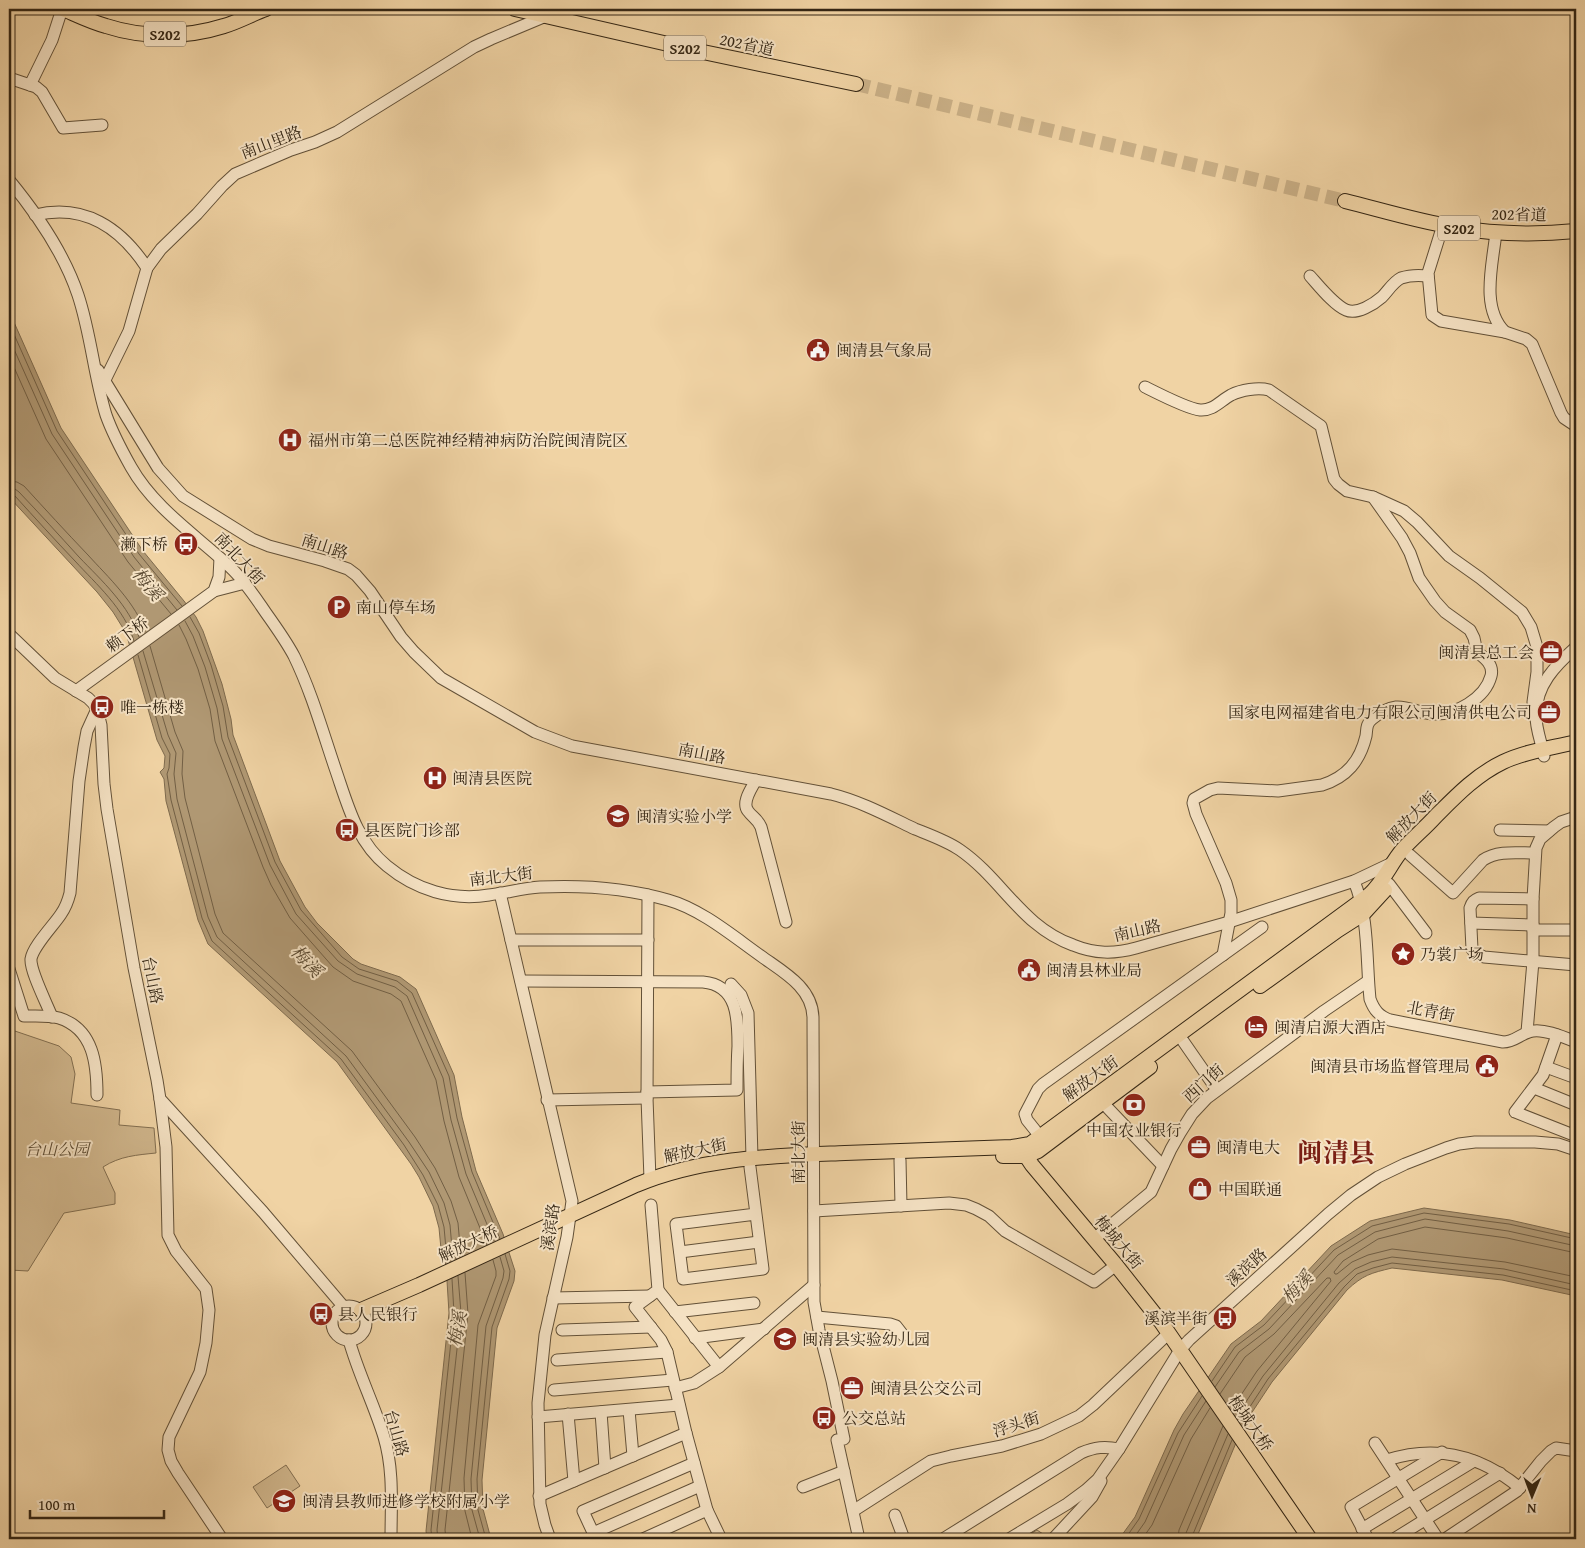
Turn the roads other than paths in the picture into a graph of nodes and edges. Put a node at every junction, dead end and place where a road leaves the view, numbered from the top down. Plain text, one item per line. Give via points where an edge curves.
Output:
1 (63, 9) edge
2 (266, 9) edge
3 (515, 9) edge
4 (546, 16) junction
5 (9, 78) edge
6 (856, 84) tunnel mouth
7 (30, 85) junction
8 (102, 125) dead end
9 (9, 180) edge
10 (1345, 200) tunnel mouth
11 (36, 216) junction
12 (1443, 225) junction
13 (1576, 230) edge
14 (1496, 232) junction
15 (147, 268) junction
16 (1310, 276) dead end
17 (1428, 276) junction
18 (1505, 332) junction
19 (103, 385) junction
20 (1145, 387) dead end
21 (1576, 426) edge
22 (1373, 498) junction
23 (220, 558) junction
24 (245, 583) junction
25 (211, 594) junction
26 (9, 634) edge
27 (1576, 647) edge
28 (76, 691) junction
29 (97, 708) junction
30 (1535, 716) junction
31 (1576, 742) edge
32 (1576, 749) edge
33 (1544, 753) junction
34 (756, 780) junction
35 (1576, 817) edge
36 (1500, 830) dead end
37 (1549, 831) junction
38 (1535, 853) junction
39 (1410, 855) junction
40 (1394, 862) junction
41 (1354, 880) junction
42 (1390, 884) junction
43 (500, 893) junction
44 (648, 895) junction
45 (1533, 898) junction
46 (1362, 908) junction
47 (786, 922) dead end
48 (1229, 922) junction
49 (1471, 923) junction
50 (1262, 927) dead end
51 (1533, 927) junction
52 (1576, 930) edge
53 (1426, 933) dead end
54 (511, 940) junction
55 (648, 940) junction
56 (1223, 955) junction
57 (1533, 961) junction
58 (1576, 965) edge
59 (9, 969) edge
60 (521, 981) junction
61 (647, 981) junction
62 (1368, 981) junction
63 (731, 984) dead end
64 (52, 1017) junction
65 (1528, 1032) junction
66 (1557, 1035) junction
67 (1183, 1041) junction
68 (1576, 1042) edge
69 (1546, 1067) junction
70 (1576, 1078) edge
71 (1534, 1088) junction
72 (1217, 1090) junction
73 (97, 1095) dead end
74 (647, 1095) junction
75 (160, 1099) junction
76 (548, 1100) junction
77 (1103, 1103) junction
78 (1576, 1105) edge
79 (1035, 1130) dead end
80 (1576, 1136) edge
81 (1026, 1150) junction
82 (1576, 1150) edge
83 (814, 1159) junction
84 (900, 1160) junction
85 (751, 1162) junction
86 (1163, 1166) junction
87 (650, 1179) junction
88 (652, 1205) dead end
89 (900, 1206) junction
90 (814, 1211) junction
91 (756, 1214) junction
92 (570, 1219) junction
93 (533, 1236) joint
94 (1094, 1239) junction
95 (759, 1242) junction
96 (680, 1252) junction
97 (1116, 1265) junction
98 (814, 1286) junction
99 (654, 1293) junction
100 (553, 1298) junction
101 (754, 1302) dead end
102 (343, 1306) junction
103 (675, 1312) junction
104 (363, 1313) junction
105 (817, 1318) junction
106 (651, 1327) junction
107 (764, 1329) junction
108 (562, 1330) dead end
109 (1169, 1333) junction
110 (903, 1336) dead end
111 (695, 1338) junction
112 (349, 1340) junction
113 (667, 1352) junction
114 (1184, 1356) junction
115 (557, 1360) dead end
116 (718, 1367) junction
117 (674, 1384) junction
118 (554, 1390) dead end
119 (679, 1406) junction
120 (629, 1410) junction
121 (601, 1412) junction
122 (568, 1414) junction
123 (538, 1417) junction
124 (686, 1433) junction
125 (1375, 1443) dead end
126 (1119, 1449) junction
127 (1576, 1451) edge
128 (1442, 1452) junction
129 (633, 1456) junction
130 (1386, 1460) junction
131 (1111, 1461) junction
132 (1474, 1461) junction
133 (694, 1463) junction
134 (605, 1468) junction
135 (844, 1471) junction
136 (1500, 1473) junction
137 (1398, 1478) junction
138 (574, 1481) junction
139 (700, 1486) junction
140 (802, 1487) dead end
141 (1520, 1488) junction
142 (539, 1496) junction
143 (1412, 1498) junction
144 (707, 1510) junction
145 (853, 1511) junction
146 (895, 1515) dead end
147 (1425, 1520) junction
148 (1365, 1534) edge
149 (594, 1536) edge
150 (651, 1538) edge
151 (222, 1539) edge
152 (391, 1539) edge
153 (550, 1539) edge
154 (721, 1539) edge
155 (859, 1539) edge
156 (904, 1539) edge
157 (943, 1539) edge
158 (1009, 1539) edge
159 (1053, 1539) edge
160 (1310, 1539) edge
161 (1394, 1539) edge
162 (1438, 1539) edge
163 (1445, 1539) edge

1 - 2 main road, S202 via 114,28 160,34 216,28
1 - 7 street
3 - 4 main road, 202省道 / S202
4 - 6 main road, 202省道 / S202
4 - 15 street, 南山里路 via 474,47 325,138 235,174 161,249
5 - 7 street
7 - 8 street via 47,98 63,128
9 - 11 street
10 - 12 main road, 202省道 / S202
11 - 15 street via 65,212 98,221 129,244
11 - 19 street, 南山路 via 74,285 94,364
12 - 14 main road, 202省道 / S202
12 - 17 street
13 - 14 main road, 202省道 / S202
14 - 18 street via 1490,300
15 - 19 street, 南山里路 via 129,331
16 - 17 street via 1336,303 1351,312 1376,302 1404,277
17 - 18 street via 1431,311 1438,320
18 - 21 street via 1532,344 1561,413
19 - 23 street, 南北大街 via 108,419 143,485
19 - 34 street, 南山路 via 158,468 183,496 269,546 338,565 356,575 414,652 434,672 459,689 535,732 572,746
20 - 22 street via 1198,410 1218,405 1232,394 1262,388 1269,390 1321,426 1338,484 1347,491
22 - 30 street via 1404,511 1449,556 1522,612 1537,647
22 - 48 street via 1402,538 1419,578 1435,601 1470,630 1477,652 1491,668 1491,676 1476,698 1452,712 1434,714 1396,707 1373,718 1368,723 1353,766 1329,783 1278,791 1218,788 1194,799 1196,814 1231,900
23 - 24 street, 南北大街
23 - 25 street via 219,576
24 - 25 street
24 - 43 street, 南北大街 via 294,658 350,812 373,854 404,878 432,891 464,897
25 - 28 street, 赖下桥
26 - 28 street via 55,678
27 - 30 street via 1543,683
28 - 29 street
29 - 64 street via 87,730 79,781 70,893 62,913 32,959
29 - 75 street, 台山路 via 114,847
30 - 33 street
31 - 33 main road, 解放大街
32 - 33 main road, 解放大街
33 - 39 main road, 解放大街 via 1487,780 1465,797
33 - 40 main road, 解放大街 via 1522,755 1503,762 1476,779 1405,847
34 - 47 street via 746,800 747,810 758,821
34 - 48 street, 南山路 via 845,797 954,846 973,860 1044,931 1082,949 1121,952
35 - 37 street
36 - 37 street
37 - 38 street via 1537,844
38 - 39 street via 1489,856 1453,893
38 - 45 street
39 - 42 main road, 解放大街
40 - 41 street, 南山路
40 - 46 main road, 解放大街
41 - 46 street, 北青街
41 - 48 street, 南山路
42 - 46 main road, 解放大街 via 1373,905
42 - 53 street
43 - 44 street, 南北大街 via 569,887
43 - 54 street, 溪滨路
44 - 55 street
44 - 83 street, 南北大街 via 678,903 704,917 791,978 806,993 812,1008
45 - 49 street via 1479,898 1471,904
45 - 51 street
46 - 62 street, 北青街
46 - 67 main road, 解放大街 via 1338,930
46 - 81 main road, 解放大街 via 1040,1136
48 - 56 street
49 - 51 street
49 - 57 street via 1472,949 1479,956
50 - 56 street
51 - 52 street
51 - 57 street
54 - 55 street
54 - 60 street, 溪滨路
55 - 61 street
56 - 79 street via 1043,1084 1025,1114
57 - 58 street
57 - 65 street
59 - 64 street via 24,1016
60 - 61 street
60 - 76 street, 溪滨路
61 - 74 street
61 - 74 street via 716,985 732,1001 738,1022 737,1090
62 - 65 street, 北青街 via 1373,1008 1377,1014 1390,1020 1503,1042 1514,1041
62 - 72 street, 西门街
63 - 85 street via 741,995 748,1013
64 - 73 street via 74,1026 87,1039 97,1073
65 - 66 street, 北青街
66 - 68 street, 北青街
66 - 69 street
67 - 72 street
67 - 77 main road, 解放大街
69 - 70 street
69 - 71 street
71 - 78 street
71 - 80 street via 1515,1112
72 - 86 street, 西门街 via 1192,1114
74 - 76 street
74 - 87 street
75 - 102 street
75 - 151 street, 台山路 via 168,1235 176,1251 206,1289 209,1310 200,1372 169,1438 168,1450 178,1473
76 - 92 street, 溪滨路 via 572,1201
77 - 81 main road, 解放大街 via 1032,1154
77 - 86 street
81 - 83 main road, 解放大街 via 1012,1148
81 - 84 main road, 解放大街
81 - 94 main road, 梅城大街 via 1032,1165
82 - 114 street, 溪滨路 via 1536,1142 1459,1144 1378,1177 1328,1214 1189,1340
83 - 84 main road, 解放大街
83 - 85 main road, 解放大街
83 - 90 street, 南北大街
84 - 89 street
85 - 87 main road, 解放大街 via 726,1160
85 - 91 street
85 - 92 main road, 解放大街 via 679,1179
86 - 94 street, 西门街 via 1151,1192
87 - 92 main road, 解放大街
88 - 99 street
89 - 90 street
89 - 97 street via 966,1205 989,1216 1010,1235 1094,1282
90 - 98 street, 南北大街
91 - 95 street
91 - 96 street via 676,1224
92 - 93 main road, 解放大街
92 - 100 street, 溪滨路
93 - 104 main road, 解放大桥
94 - 97 main road, 梅城大街
95 - 96 street
95 - 96 street via 763,1269 683,1279
97 - 109 main road, 梅城大街
98 - 105 street, 南北大街
98 - 107 street
99 - 100 street
99 - 103 street
99 - 106 street via 635,1307
100 - 123 street, 溪滨路 via 544,1344
101 - 103 street
102 - 104 street via 352,1306
102 - 112 street via 333,1316 332,1326 338,1336
103 - 111 street
104 - 112 street via 364,1332
105 - 110 street via 890,1324 896,1326
105 - 135 street, 南北大街 via 844,1439 837,1440
106 - 108 street
106 - 113 street
107 - 111 street
107 - 116 street
109 - 114 main road, 梅城大街
109 - 145 street, 浮头街 via 1079,1416 1041,1434 1002,1446 931,1461
111 - 116 street
112 - 152 street, 台山路 via 388,1451
113 - 115 street
113 - 117 street
114 - 126 street, 溪滨路
114 - 160 main road, 梅城大桥
116 - 117 street via 694,1383
117 - 118 street
117 - 119 street
119 - 120 street
119 - 124 street
120 - 121 street
120 - 129 street
121 - 122 street
121 - 134 street
122 - 123 street
122 - 138 street
123 - 142 street, 溪滨路
124 - 129 street
124 - 133 street
125 - 130 street
126 - 131 street, 溪滨路
126 - 157 street via 1098,1447 1081,1453
127 - 141 street via 1556,1448 1551,1451
128 - 130 street
128 - 132 street
128 - 137 street
129 - 134 street
130 - 137 street
131 - 158 street, 溪滨路 via 1086,1490
131 - 159 street via 1092,1497
132 - 136 street
132 - 143 street
133 - 139 street
133 - 149 street via 583,1512
134 - 138 street
135 - 140 street
135 - 145 street, 南北大街
136 - 141 street
136 - 147 street
137 - 143 street
137 - 148 street via 1350,1508
138 - 142 street
139 - 144 street
139 - 149 street
141 - 163 street via 1510,1498
142 - 153 street, 溪滨路 via 541,1514
143 - 147 street
143 - 148 street
144 - 150 street
144 - 154 street
145 - 155 street, 南北大街
146 - 156 street
147 - 161 street
147 - 162 street

